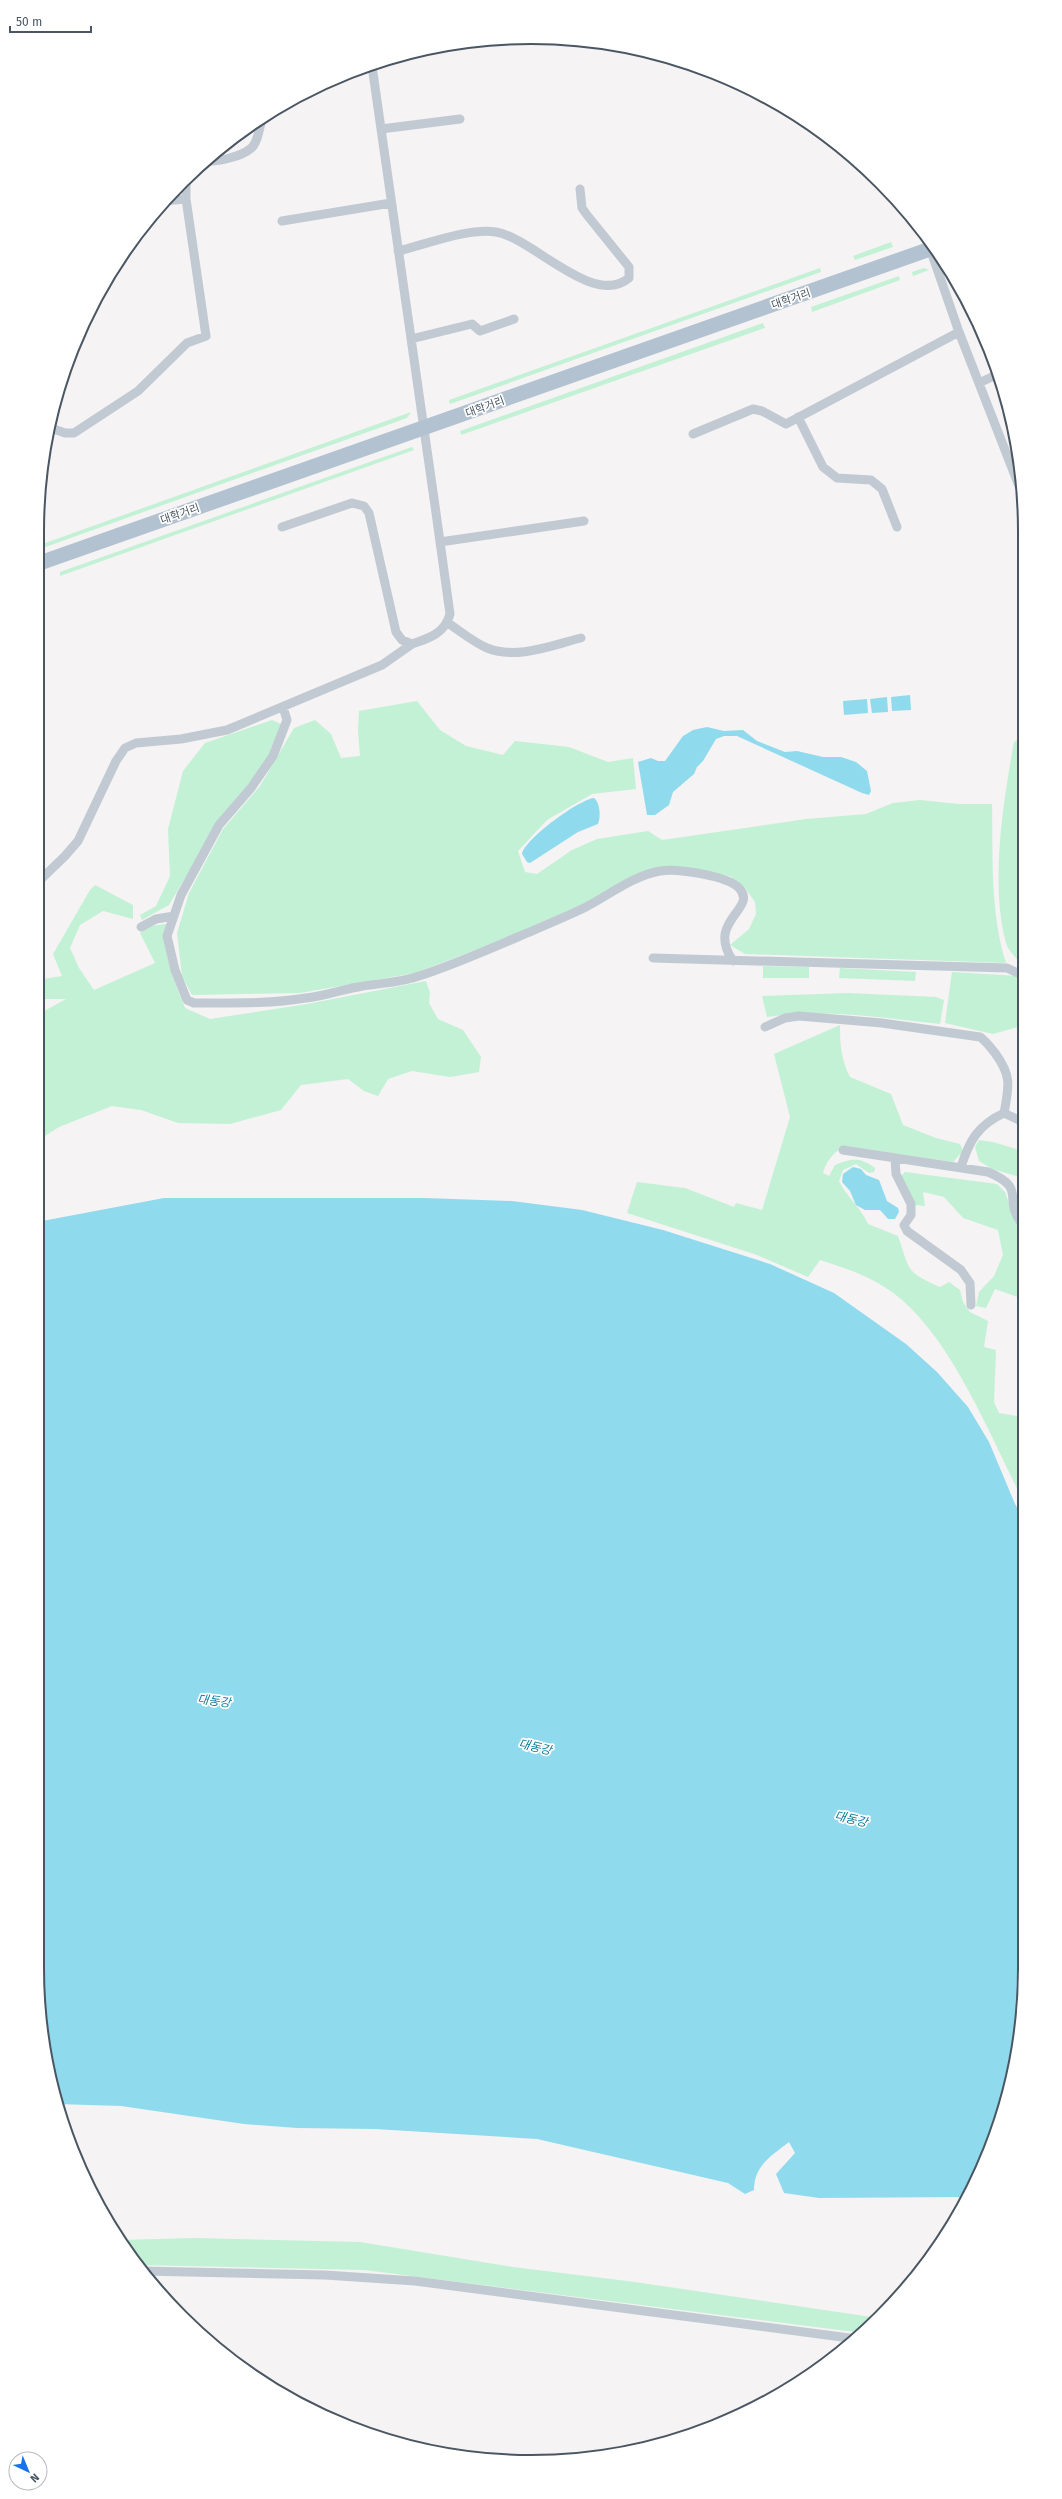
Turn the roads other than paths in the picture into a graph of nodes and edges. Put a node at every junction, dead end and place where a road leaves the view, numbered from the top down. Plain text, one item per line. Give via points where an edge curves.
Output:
1 (373, 71) edge
2 (460, 119) dead end
3 (260, 126) edge
4 (381, 128) junction
5 (216, 160) edge
6 (186, 188) edge
7 (580, 189) dead end
8 (186, 199) junction
9 (175, 200) edge
10 (391, 203) junction
11 (282, 220) dead end
12 (928, 249) edge
13 (398, 251) junction
14 (936, 260) edge
15 (514, 319) dead end
16 (959, 332) junction
17 (411, 339) junction
18 (993, 377) edge
19 (979, 383) junction
20 (798, 417) junction
21 (55, 429) edge
22 (425, 429) junction
23 (693, 434) dead end
24 (1015, 475) edge
25 (584, 521) dead end
26 (282, 527) dead end
27 (897, 527) dead end
28 (440, 542) junction
29 (44, 562) edge
30 (448, 623) junction
31 (581, 638) dead end
32 (412, 644) junction
33 (283, 708) junction
34 (44, 876) edge
35 (174, 916) junction
36 (141, 927) dead end
37 (653, 958) dead end
38 (733, 961) junction
39 (1018, 973) edge
40 (765, 1027) dead end
41 (1004, 1113) junction
42 (1018, 1120) edge
43 (843, 1150) dead end
44 (895, 1158) junction
45 (961, 1167) junction
46 (1018, 1218) edge
47 (971, 1305) dead end
48 (151, 2271) edge
49 (847, 2338) edge

1 - 4 street
2 - 4 street
3 - 5 street via 251,149
4 - 10 street
6 - 8 street
7 - 13 street via 582,208 629,267 628,278 615,286 605,287 588,282 511,237 495,231 475,232
8 - 9 street
8 - 21 street via 206,336 187,343 138,391 74,433
10 - 11 street
10 - 13 street
12 - 22 main road, 대학거리
13 - 17 street
14 - 16 street
15 - 17 street via 480,331 472,324
16 - 19 street
16 - 20 street
17 - 22 street
18 - 19 street
19 - 24 street
20 - 23 street via 786,424 753,409
20 - 27 street via 823,467 837,478 871,480 882,488
22 - 28 street
22 - 29 main road, 대학거리
25 - 28 street
26 - 32 street via 352,503 364,506 369,514 396,632 402,640
28 - 30 street via 450,614
30 - 31 street via 487,648 502,652 527,652
30 - 32 street via 443,630
32 - 33 street via 382,665
33 - 34 street via 227,730 181,739 136,743 125,748 116,761 78,841
33 - 35 street via 287,720 273,756 251,788 219,825 180,895
35 - 36 street via 156,919
35 - 38 street via 167,936 175,970 187,1000 194,1003 255,1002 306,998 418,977 584,908 635,880 660,871 682,870 732,883 744,896 743,904 726,926 723,937 726,950
37 - 38 street
38 - 39 street via 1007,968
40 - 41 street via 785,1018 799,1016 882,1022 980,1037 1004,1065 1009,1078
41 - 42 street
41 - 45 street via 984,1125 968,1143
43 - 44 street
44 - 45 street
44 - 47 street via 896,1174 911,1204 911,1215 904,1225 907,1231 961,1270 970,1283
45 - 46 street via 988,1172 1008,1183 1013,1190 1015,1214
48 - 49 street via 311,2274 415,2281

